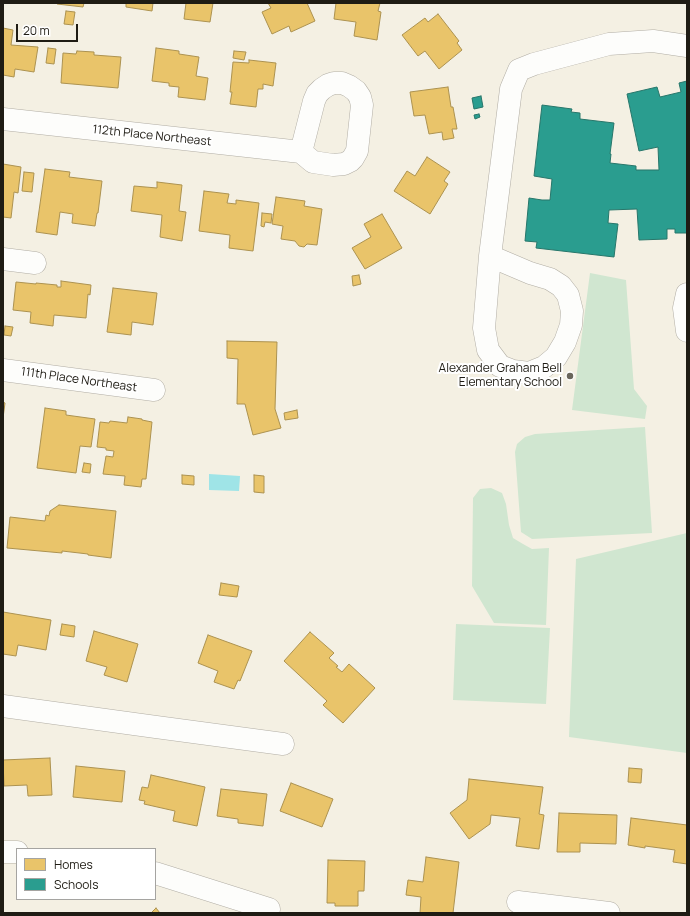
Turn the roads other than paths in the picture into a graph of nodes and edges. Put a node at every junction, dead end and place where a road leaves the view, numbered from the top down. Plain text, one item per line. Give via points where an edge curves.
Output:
1 (687, 46) edge
2 (3, 119) edge
3 (301, 152) dead end
4 (490, 256) junction
5 (3, 259) edge
6 (35, 263) dead end
7 (687, 294) edge
8 (687, 331) edge
9 (3, 370) edge
10 (154, 390) dead end
11 (3, 706) edge
12 (284, 744) dead end
13 (3, 852) edge
14 (16, 852) edge
15 (156, 872) edge
16 (518, 902) dead end
17 (269, 909) dead end
18 (609, 913) edge

1 - 4 street via 653,41 609,44 519,70 511,89
2 - 3 street, 112th Place Northeast
4 - 4 street via 484,328 488,350 500,366 513,371 529,373 544,367 556,357 571,325 572,311 568,295 561,286 550,279
5 - 6 street
7 - 8 street via 684,308
9 - 10 street, 111th Place Northeast
11 - 12 street
13 - 14 street
15 - 17 street
16 - 18 street

